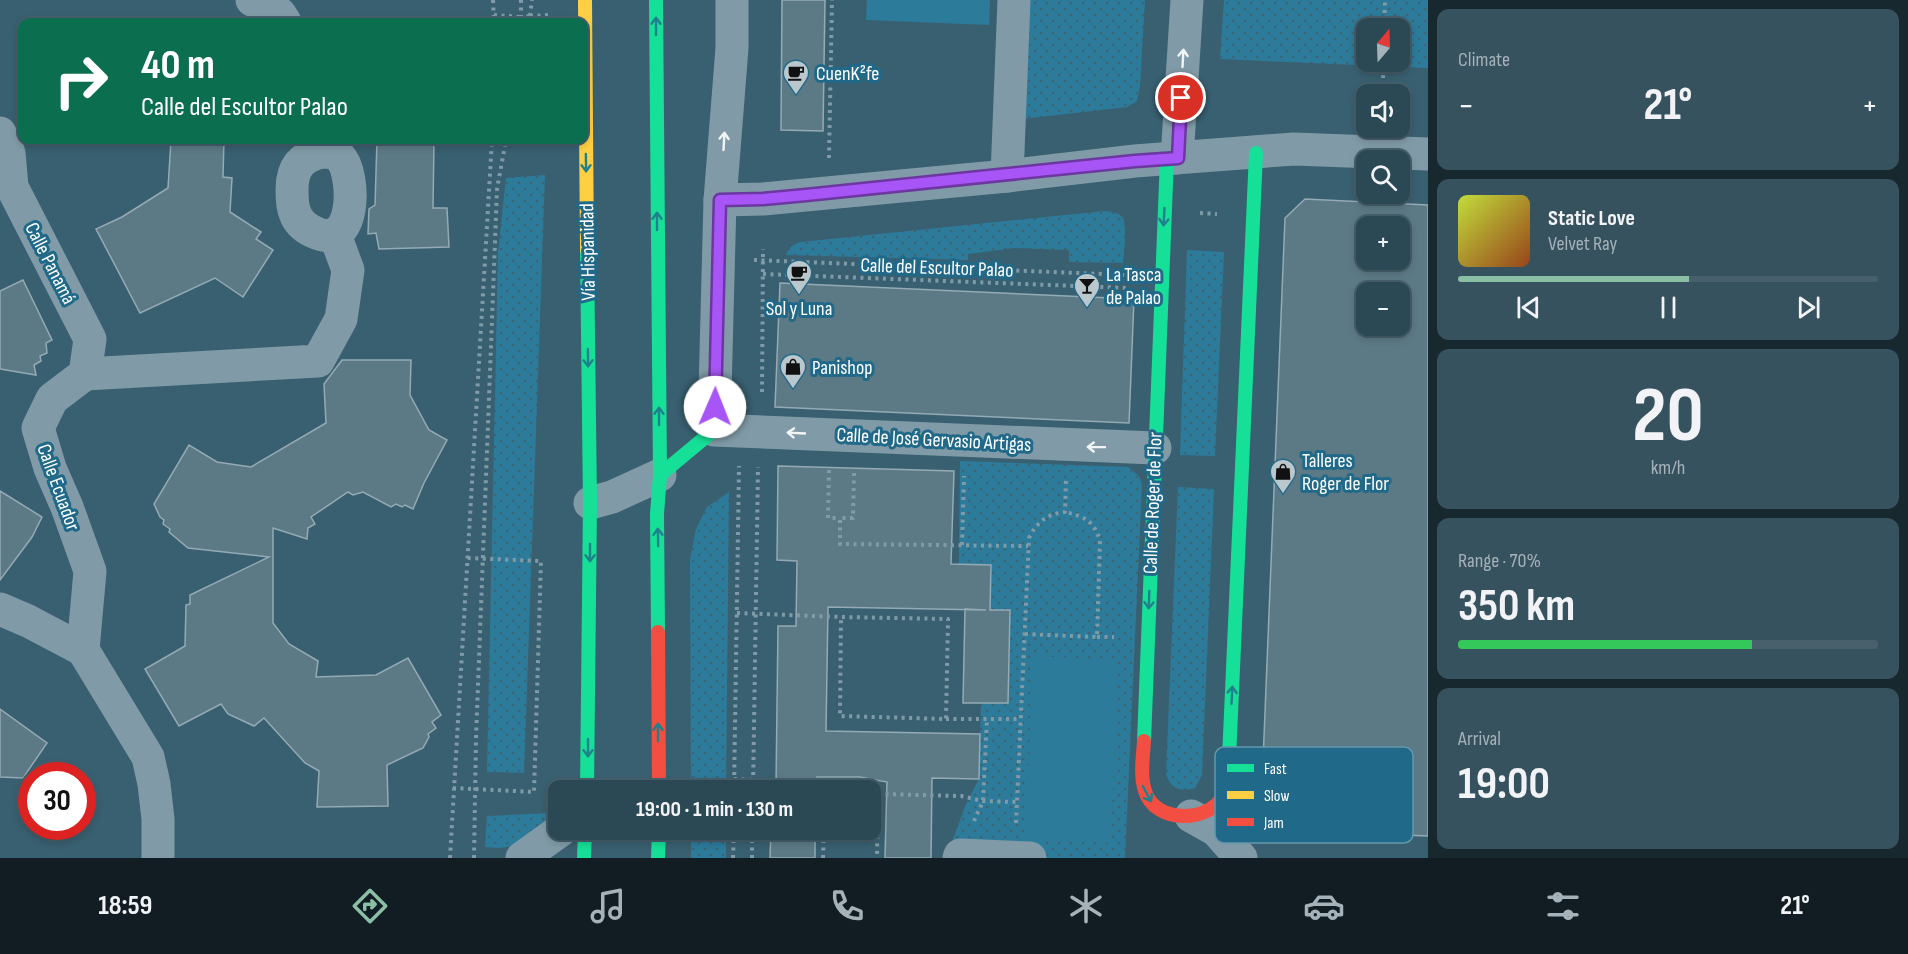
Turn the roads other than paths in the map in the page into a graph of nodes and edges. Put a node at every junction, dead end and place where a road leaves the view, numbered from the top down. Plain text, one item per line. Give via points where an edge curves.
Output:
1 (252, 0) edge
2 (585, 0) edge
3 (656, 0) edge
4 (732, 0) edge
5 (1014, 0) edge
6 (1186, 0) edge
7 (282, 18) edge
8 (585, 18) edge
9 (0, 133) edge
10 (586, 144) edge
11 (322, 146) edge
12 (1256, 153) junction
13 (1428, 154) edge
14 (1172, 158) junction
15 (1008, 176) junction
16 (6, 185) edge
17 (720, 200) junction
18 (335, 235) junction
19 (85, 374) junction
20 (714, 430) junction
21 (1155, 448) junction
22 (660, 475) junction
23 (590, 503) junction
24 (0, 609) edge
25 (83, 650) junction
26 (1230, 747) edge
27 (587, 780) edge
28 (658, 780) edge
29 (1215, 807) edge
30 (1191, 816) junction
31 (1215, 829) edge
32 (548, 839) edge
33 (585, 840) edge
34 (1227, 843) edge
35 (959, 856) edge
36 (158, 858) edge
37 (522, 858) edge
38 (584, 858) edge
39 (1022, 858) edge
40 (1240, 858) edge

1 - 7 street
2 -> 8 main road, Vía Hispanidad
22 -> 3 main road
17 -> 4 street
5 - 15 street
14 -> 6 street, Calle de Roger de Flor
9 - 16 street, Calle Panamá via 9,153
10 -> 23 main road, Vía Hispanidad
11 - 18 street via 340,158 349,186 347,216
11 - 18 street via 297,165 292,201 303,226 316,233
12 - 13 street via 1294,149
12 - 14 street
26 -> 12 main road
14 - 15 street
14 -> 21 main road, Calle de Roger de Flor
15 - 17 street
16 - 19 street, Calle Panamá via 90,339
17 - 20 street
18 - 19 street via 348,270 341,319 318,361
19 - 25 street, Calle Ecuador via 52,399 38,428 90,571
21 -> 20 street, Calle de José Gervasio Artigas
20 - 22 main road
21 -> 30 main road, Calle de Roger de Flor via 1142,781 1150,801 1160,809
22 - 23 street
28 -> 22 main road
23 -> 27 main road, Vía Hispanidad
24 - 25 street
25 - 36 street via 148,758 157,810
30 -> 29 main road
30 - 31 street, Calle de Roger de Flor
32 - 37 street
33 - 38 main road
34 - 40 street, Calle de Roger de Flor
35 - 39 street

